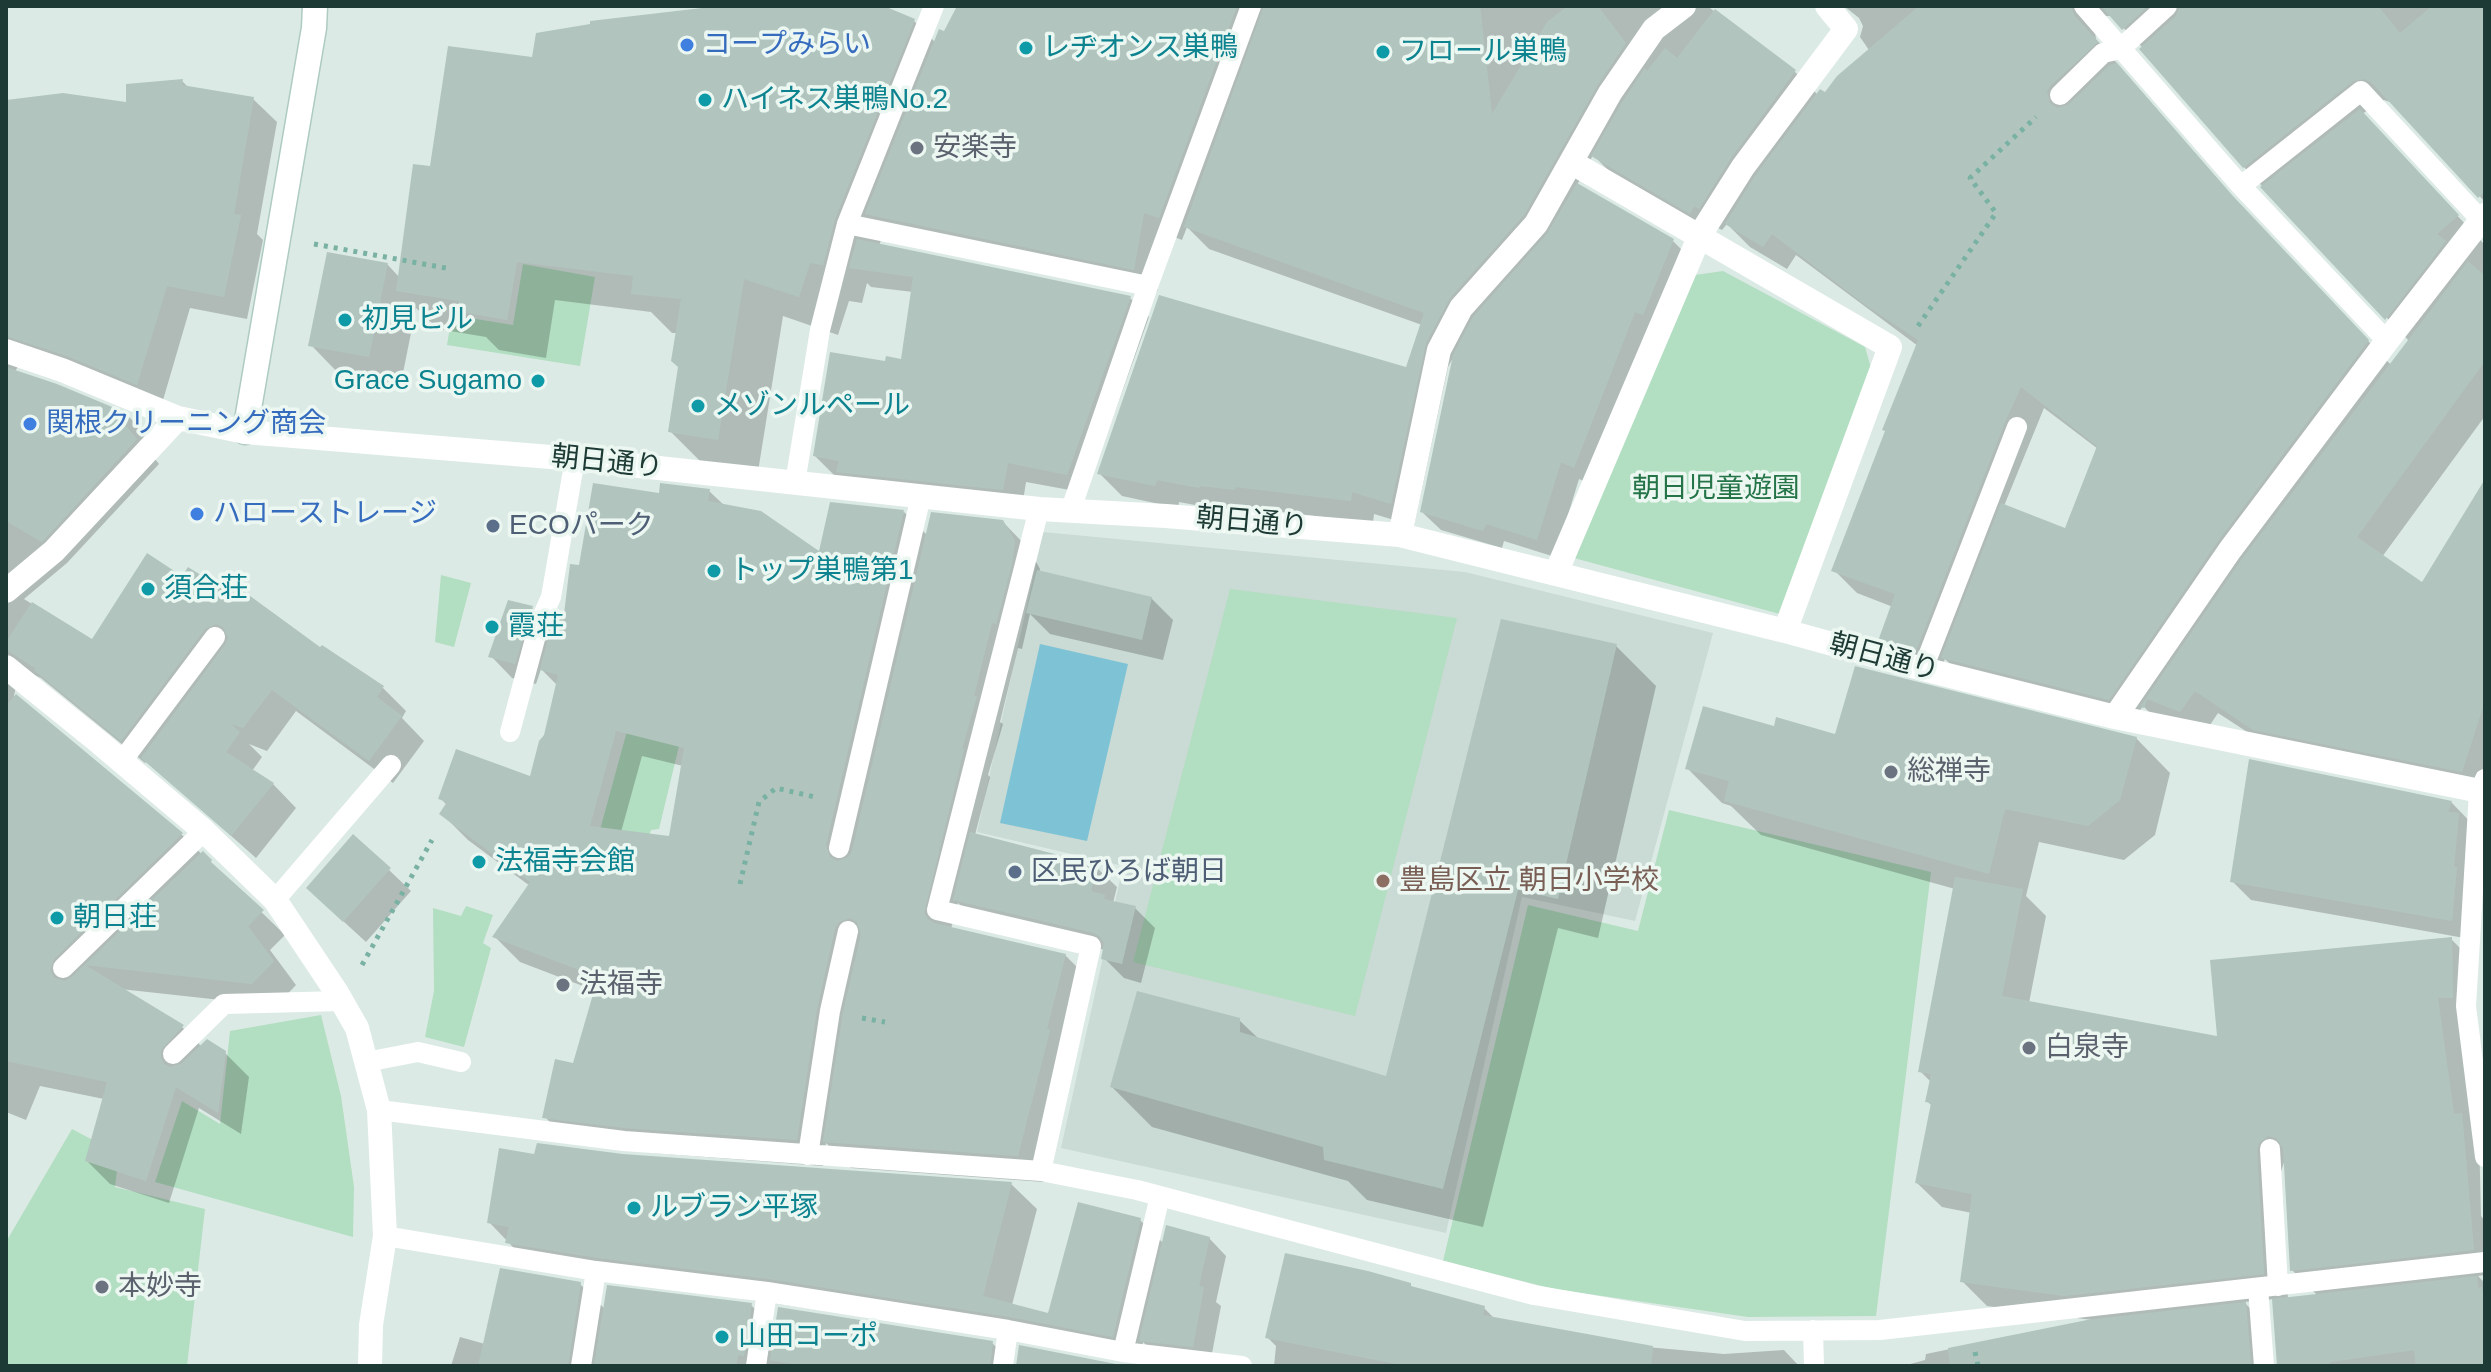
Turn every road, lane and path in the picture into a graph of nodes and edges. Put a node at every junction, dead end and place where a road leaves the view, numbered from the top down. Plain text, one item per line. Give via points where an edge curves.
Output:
1 (315, 6) edge
2 (934, 6) edge
3 (1251, 6) edge
4 (1684, 6) edge
5 (1827, 6) edge
6 (2084, 6) edge
7 (2167, 6) edge
8 (2120, 49) junction
9 (2060, 95) joint
10 (1571, 162) junction
11 (2241, 186) junction
12 (2483, 217) edge
13 (847, 224) junction
14 (1700, 235) junction
15 (277, 238) junction
16 (451, 269) dead end
17 (1148, 286) junction
18 (2387, 341) junction
19 (1890, 347) junction
20 (6, 351) edge
21 (178, 418) junction
22 (2017, 427) dead end
23 (245, 432) junction
24 (575, 459) junction
25 (795, 483) junction
26 (921, 496) junction
27 (1039, 509) junction
28 (1070, 512) junction
29 (1400, 535) junction
30 (1556, 573) junction
31 (6, 591) edge
32 (1785, 631) junction
33 (215, 637) dead end
34 (6, 667) edge
35 (1923, 669) junction
36 (2115, 717) junction
37 (510, 732) dead end
38 (122, 761) junction
39 (391, 765) dead end
40 (2483, 788) edge
41 (847, 805) junction
42 (204, 831) junction
43 (432, 840) dead end
44 (839, 848) dead end
45 (740, 884) dead end
46 (275, 900) junction
47 (848, 931) dead end
48 (63, 968) dead end
49 (342, 1001) junction
50 (2476, 1005) edge
51 (173, 1054) dead end
52 (366, 1062) junction
53 (461, 1062) dead end
54 (379, 1110) junction
55 (2270, 1149) dead end
56 (808, 1155) junction
57 (2485, 1157) edge
58 (1041, 1171) junction
59 (1160, 1196) junction
60 (385, 1236) junction
61 (2485, 1262) edge
62 (596, 1271) junction
63 (2268, 1287) junction
64 (767, 1292) junction
65 (1008, 1330) junction
66 (1813, 1330) junction
67 (1123, 1352) junction
68 (370, 1366) edge
69 (581, 1366) edge
70 (756, 1366) edge
71 (1003, 1366) edge
72 (1242, 1366) edge
73 (1814, 1366) edge
74 (2264, 1366) edge

1 - 15 street
2 - 13 lane
3 - 17 lane
4 - 10 street via 1654,29
5 - 14 street via 1846,29 1743,167
6 - 8 lane
7 - 8 lane
8 - 9 lane via 2103,53
8 - 11 lane
9 - 19 path via 1970,178 1996,213 1907,343
10 - 14 street
10 - 29 street via 1536,224 1461,308 1439,350
11 - 12 lane via 2361,91
11 - 18 lane
12 - 18 street
13 - 17 lane
13 - 25 lane via 820,330
14 - 19 street
14 - 30 street
15 - 16 path
15 - 23 street
17 - 28 lane
18 - 36 street via 2230,550
19 - 32 street
20 - 21 street, 朝日通り
21 - 23 street, 朝日通り
21 - 31 street via 54,551
22 - 35 lane
23 - 24 street, 朝日通り
24 - 25 street, 朝日通り
24 - 37 lane via 551,597
25 - 26 street, 朝日通り
26 - 27 street, 朝日通り
26 - 41 lane
27 - 28 street, 朝日通り
27 - 58 lane via 937,910 1091,946
28 - 29 street, 朝日通り
29 - 30 street, 朝日通り
30 - 32 street, 朝日通り
32 - 35 street, 朝日通り
33 - 38 lane
34 - 38 street
35 - 36 street, 朝日通り
36 - 40 street, 朝日通り
38 - 42 street
39 - 46 lane
40 - 50 lane
41 - 44 lane
41 - 45 path via 776,788 759,802
42 - 46 street
42 - 48 lane
43 - 49 path
46 - 49 street
47 - 56 lane
49 - 51 lane via 224,1004
49 - 52 street via 357,1028
50 - 57 lane
52 - 53 lane via 418,1052
52 - 54 street
54 - 56 lane via 624,1141
54 - 60 street
55 - 63 lane
56 - 58 lane
58 - 59 lane
59 - 66 lane via 1534,1295 1745,1331
59 - 67 lane
60 - 62 lane
60 - 68 street
61 - 63 lane
62 - 64 lane
62 - 69 lane
63 - 66 lane via 1880,1330
63 - 74 lane
64 - 65 lane
64 - 70 lane
65 - 67 lane
65 - 71 lane
66 - 73 lane
67 - 72 lane

